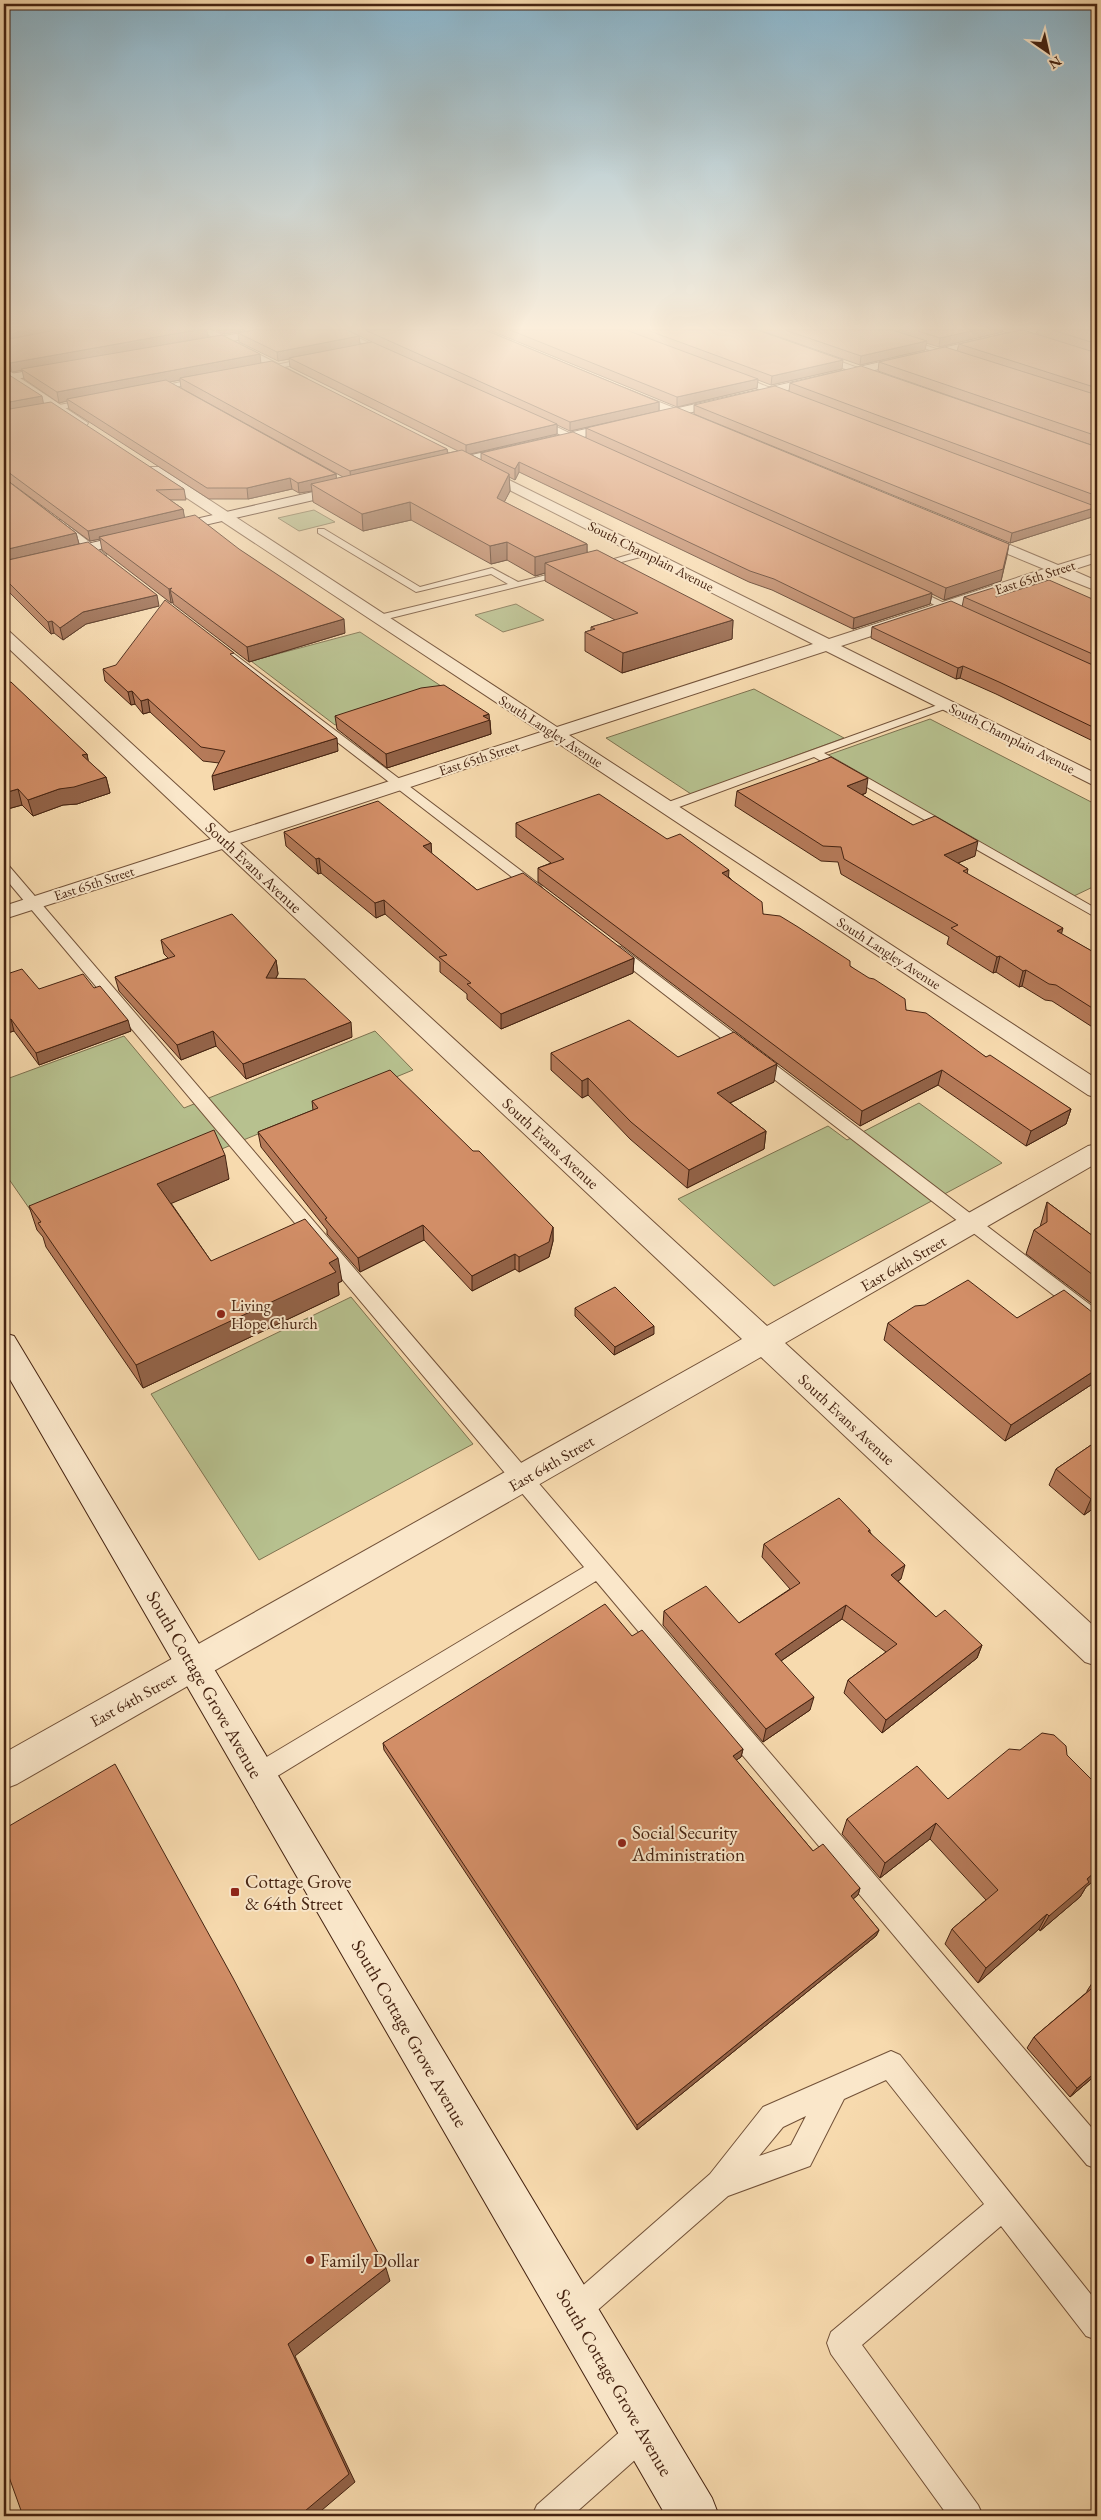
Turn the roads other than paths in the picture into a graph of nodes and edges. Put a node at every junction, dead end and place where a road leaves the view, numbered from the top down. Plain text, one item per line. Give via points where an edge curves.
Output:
1 (524, 448) edge
2 (439, 449) edge
3 (139, 461) edge
4 (464, 461) junction
5 (424, 470) edge
6 (338, 480) edge
7 (355, 486) joint
8 (50, 516) edge
9 (224, 516) junction
10 (321, 531) dead end
11 (963, 531) edge
12 (91, 547) junction
13 (645, 553) junction
14 (1097, 557) edge
15 (4, 567) edge
16 (117, 567) edge
17 (1058, 570) junction
18 (517, 585) junction
19 (898, 585) edge
20 (1097, 586) edge
21 (945, 606) junction
22 (967, 616) edge
23 (379, 618) junction
24 (203, 633) edge
25 (4, 635) edge
26 (827, 645) junction
27 (946, 705) junction
28 (555, 733) junction
29 (815, 753) junction
30 (1097, 782) edge
31 (400, 784) junction
32 (667, 807) junction
33 (225, 841) junction
34 (4, 869) edge
35 (547, 897) edge
36 (33, 903) junction
37 (4, 913) edge
38 (1097, 914) edge
39 (602, 939) edge
40 (1097, 1090) edge
41 (1097, 1152) edge
42 (972, 1223) junction
43 (1097, 1319) edge
44 (764, 1341) junction
45 (4, 1344) edge
46 (522, 1479) junction
47 (599, 1569) junction
48 (1097, 1651) edge
49 (194, 1665) junction
50 (4, 1772) edge
51 (258, 1775) junction
52 (835, 2089) junction
53 (1097, 2155) edge
54 (720, 2184) junction
55 (1003, 2206) junction
56 (574, 2312) junction
57 (1097, 2325) edge
58 (644, 2431) junction
59 (548, 2516) edge
60 (694, 2516) edge
61 (967, 2516) edge

1 - 4 street
2 - 4 street, South Champlain Avenue
3 - 9 street, South Langley Avenue
4 - 5 street
4 - 13 street, South Champlain Avenue
6 - 7 lane
7 - 9 street
8 - 12 lane
9 - 12 street
9 - 23 street, South Langley Avenue
10 - 18 lane via 419,590 492,571
11 - 17 street
12 - 15 street
12 - 16 lane
13 - 18 lane
13 - 26 street, South Champlain Avenue
14 - 17 street, East 65th Street
17 - 20 street
17 - 21 street, East 65th Street
18 - 23 lane
19 - 21 lane
21 - 22 lane
21 - 26 street, East 65th Street
23 - 28 street, South Langley Avenue
24 - 31 lane
25 - 33 street, South Evans Avenue
26 - 27 street, South Champlain Avenue
26 - 28 street, East 65th Street
27 - 29 lane
27 - 30 street, South Champlain Avenue
28 - 31 street, East 65th Street
28 - 32 street, South Langley Avenue
29 - 32 lane
29 - 38 lane
31 - 33 street, East 65th Street
31 - 35 lane
32 - 40 street, South Langley Avenue
33 - 36 street, East 65th Street
33 - 44 street, South Evans Avenue
34 - 36 lane
36 - 37 street, East 65th Street
36 - 46 lane
39 - 42 lane
41 - 42 street, East 64th Street
42 - 43 lane
42 - 44 street, East 64th Street
44 - 46 street, East 64th Street
44 - 48 street, South Evans Avenue
45 - 49 street, South Cottage Grove Avenue
46 - 47 lane
46 - 49 street, East 64th Street
47 - 51 lane
47 - 53 lane
49 - 50 street, East 64th Street
49 - 51 street, South Cottage Grove Avenue
51 - 56 street, South Cottage Grove Avenue
52 - 54 lane via 772,2117
52 - 54 lane via 800,2156
52 - 55 lane via 890,2064
54 - 56 lane
55 - 57 lane
55 - 61 lane via 842,2343
56 - 58 street, South Cottage Grove Avenue
58 - 59 lane
58 - 60 street, South Cottage Grove Avenue

